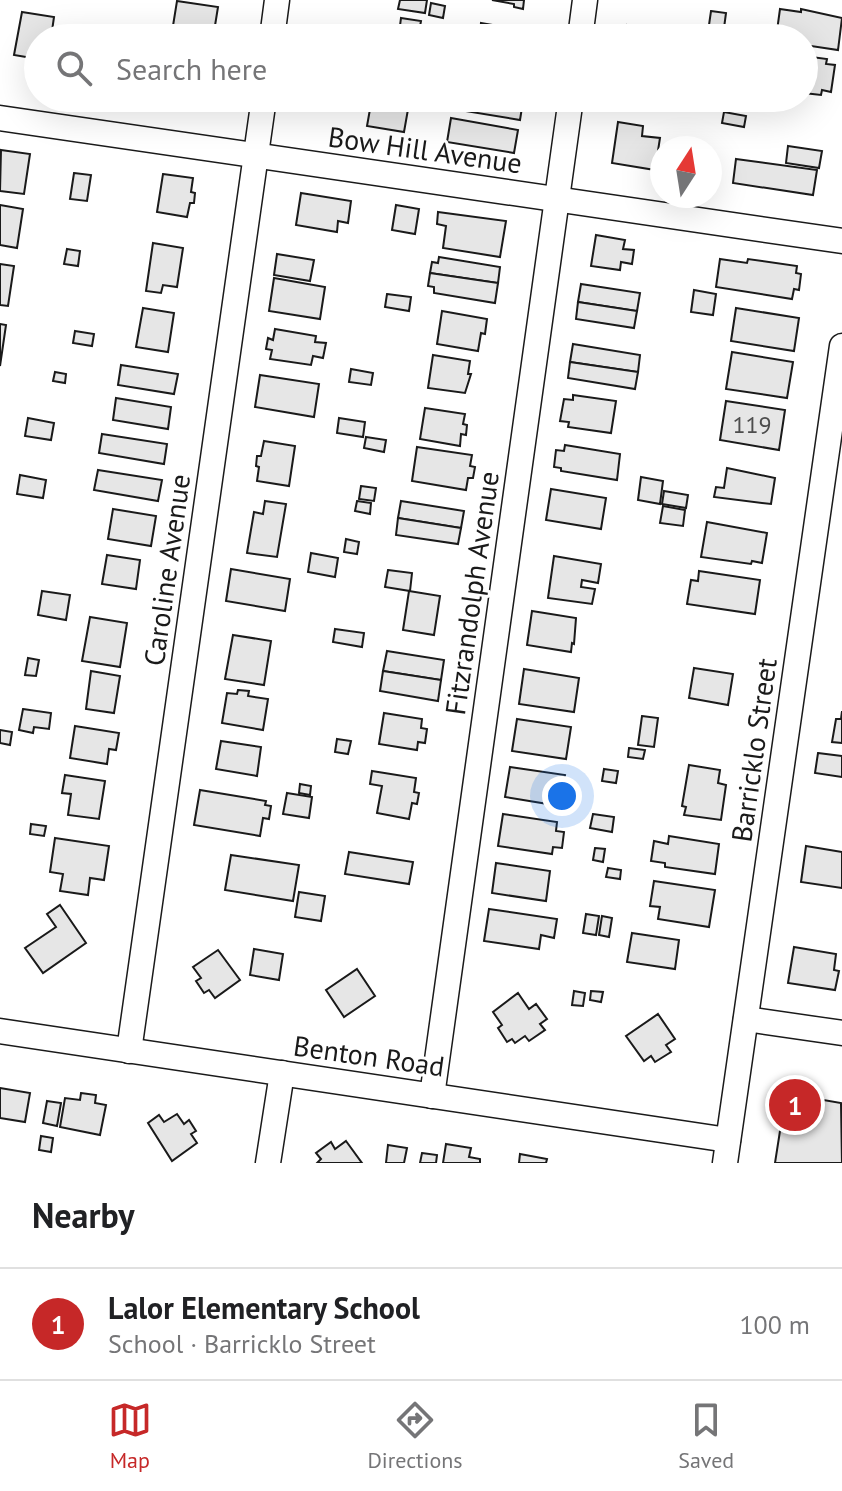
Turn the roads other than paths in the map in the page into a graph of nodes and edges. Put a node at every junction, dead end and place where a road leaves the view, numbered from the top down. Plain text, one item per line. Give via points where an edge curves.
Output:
1 (277, 0) edge
2 (585, 0) edge
3 (274, 24) edge
4 (582, 24) edge
5 (262, 112) edge
6 (569, 112) edge
7 (0, 118) edge
8 (255, 155) junction
9 (557, 199) junction
10 (842, 241) edge
11 (842, 346) edge
12 (746, 1019) junction
13 (0, 1031) edge
14 (842, 1033) edge
15 (129, 1051) junction
16 (282, 1073) junction
17 (432, 1096) junction
18 (727, 1151) edge
19 (268, 1163) edge

1 - 3 street
2 - 4 street
5 - 8 street, Caroline Avenue
6 - 9 street, Fitzrandolph Avenue
7 - 8 street, Bow Hill Avenue
8 - 9 street, Bow Hill Avenue
8 - 15 street, Caroline Avenue
9 - 10 street, Bow Hill Avenue
9 - 17 street, Fitzrandolph Avenue
11 - 12 street, Barricklo Street
12 - 14 street
12 - 18 street, Barricklo Street
13 - 15 street, Benton Road
15 - 16 street, Benton Road
16 - 17 street, Benton Road
16 - 19 street
17 - 18 street, Benton Road

